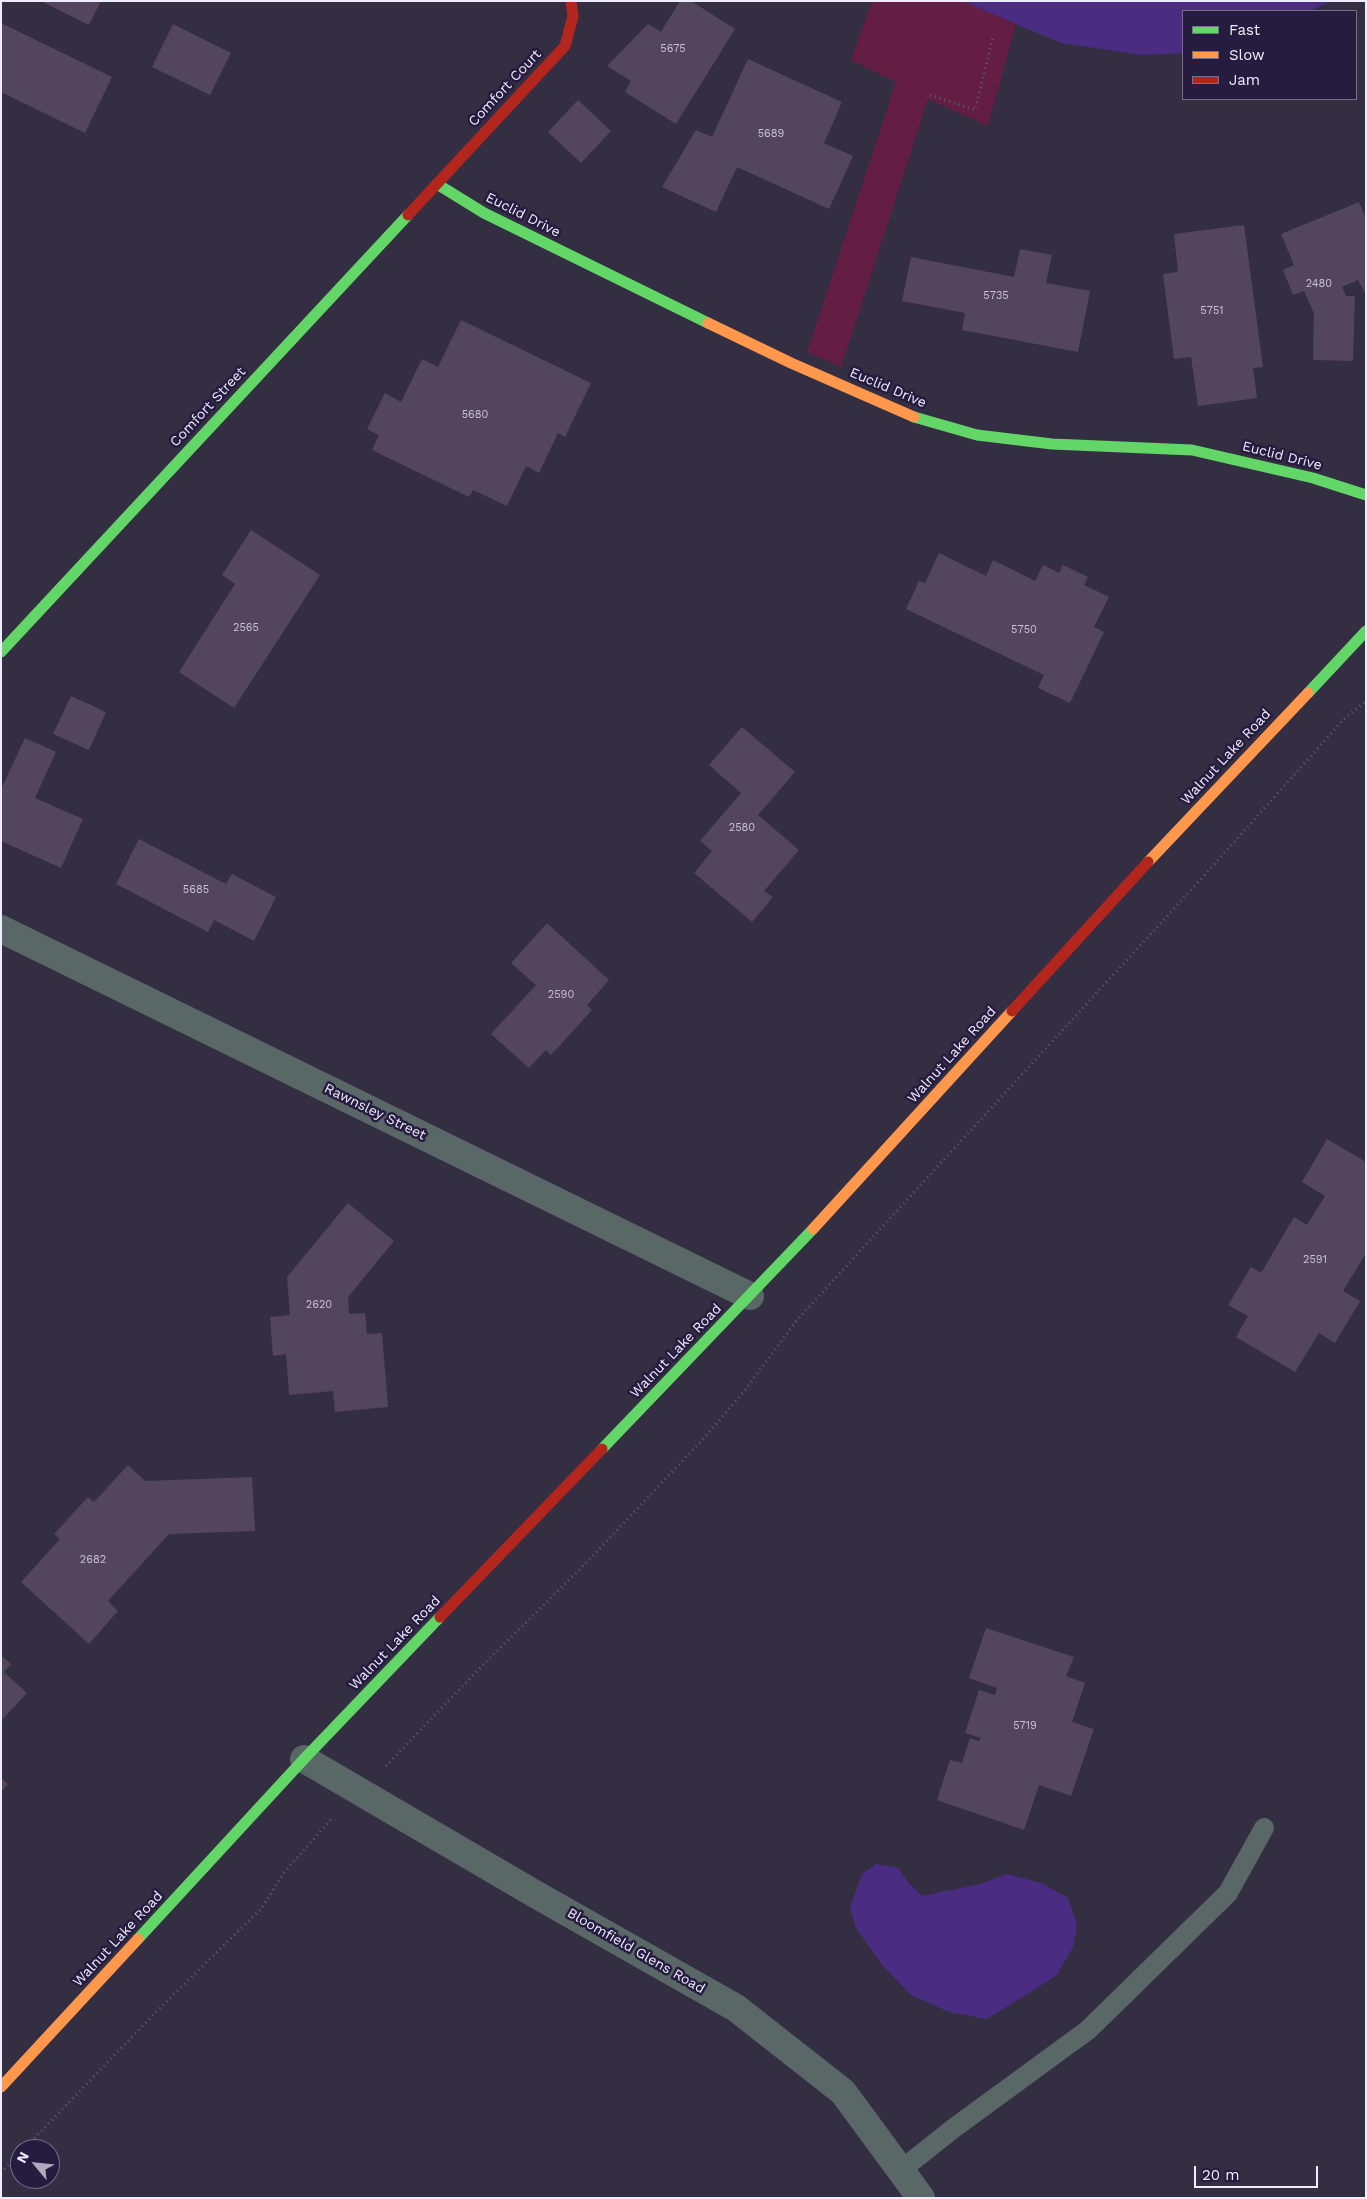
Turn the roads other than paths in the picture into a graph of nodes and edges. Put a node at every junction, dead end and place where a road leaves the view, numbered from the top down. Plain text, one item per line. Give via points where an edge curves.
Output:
1 (571, 1) edge
2 (437, 184) junction
3 (1366, 495) edge
4 (1366, 630) edge
5 (1, 652) edge
6 (1, 929) edge
7 (750, 1296) junction
8 (304, 1759) junction
9 (1264, 1828) dead end
10 (1, 2087) edge
11 (901, 2170) junction
12 (922, 2198) edge

1 - 2 street, Comfort Court via 573,16 565,46
2 - 3 street, Euclid Drive via 484,213 672,306 918,419 977,435 1052,444 1192,450 1312,478
2 - 5 street, Comfort Street
4 - 7 street, Walnut Lake Road via 1168,840
6 - 7 street, Rawnsley Street
7 - 8 street, Walnut Lake Road
8 - 10 street, Walnut Lake Road
8 - 11 street, Bloomfield Glens Road via 736,2008 843,2092
9 - 11 lane via 1228,1893 1088,2030
11 - 12 street, Bloomfield Glens Road

